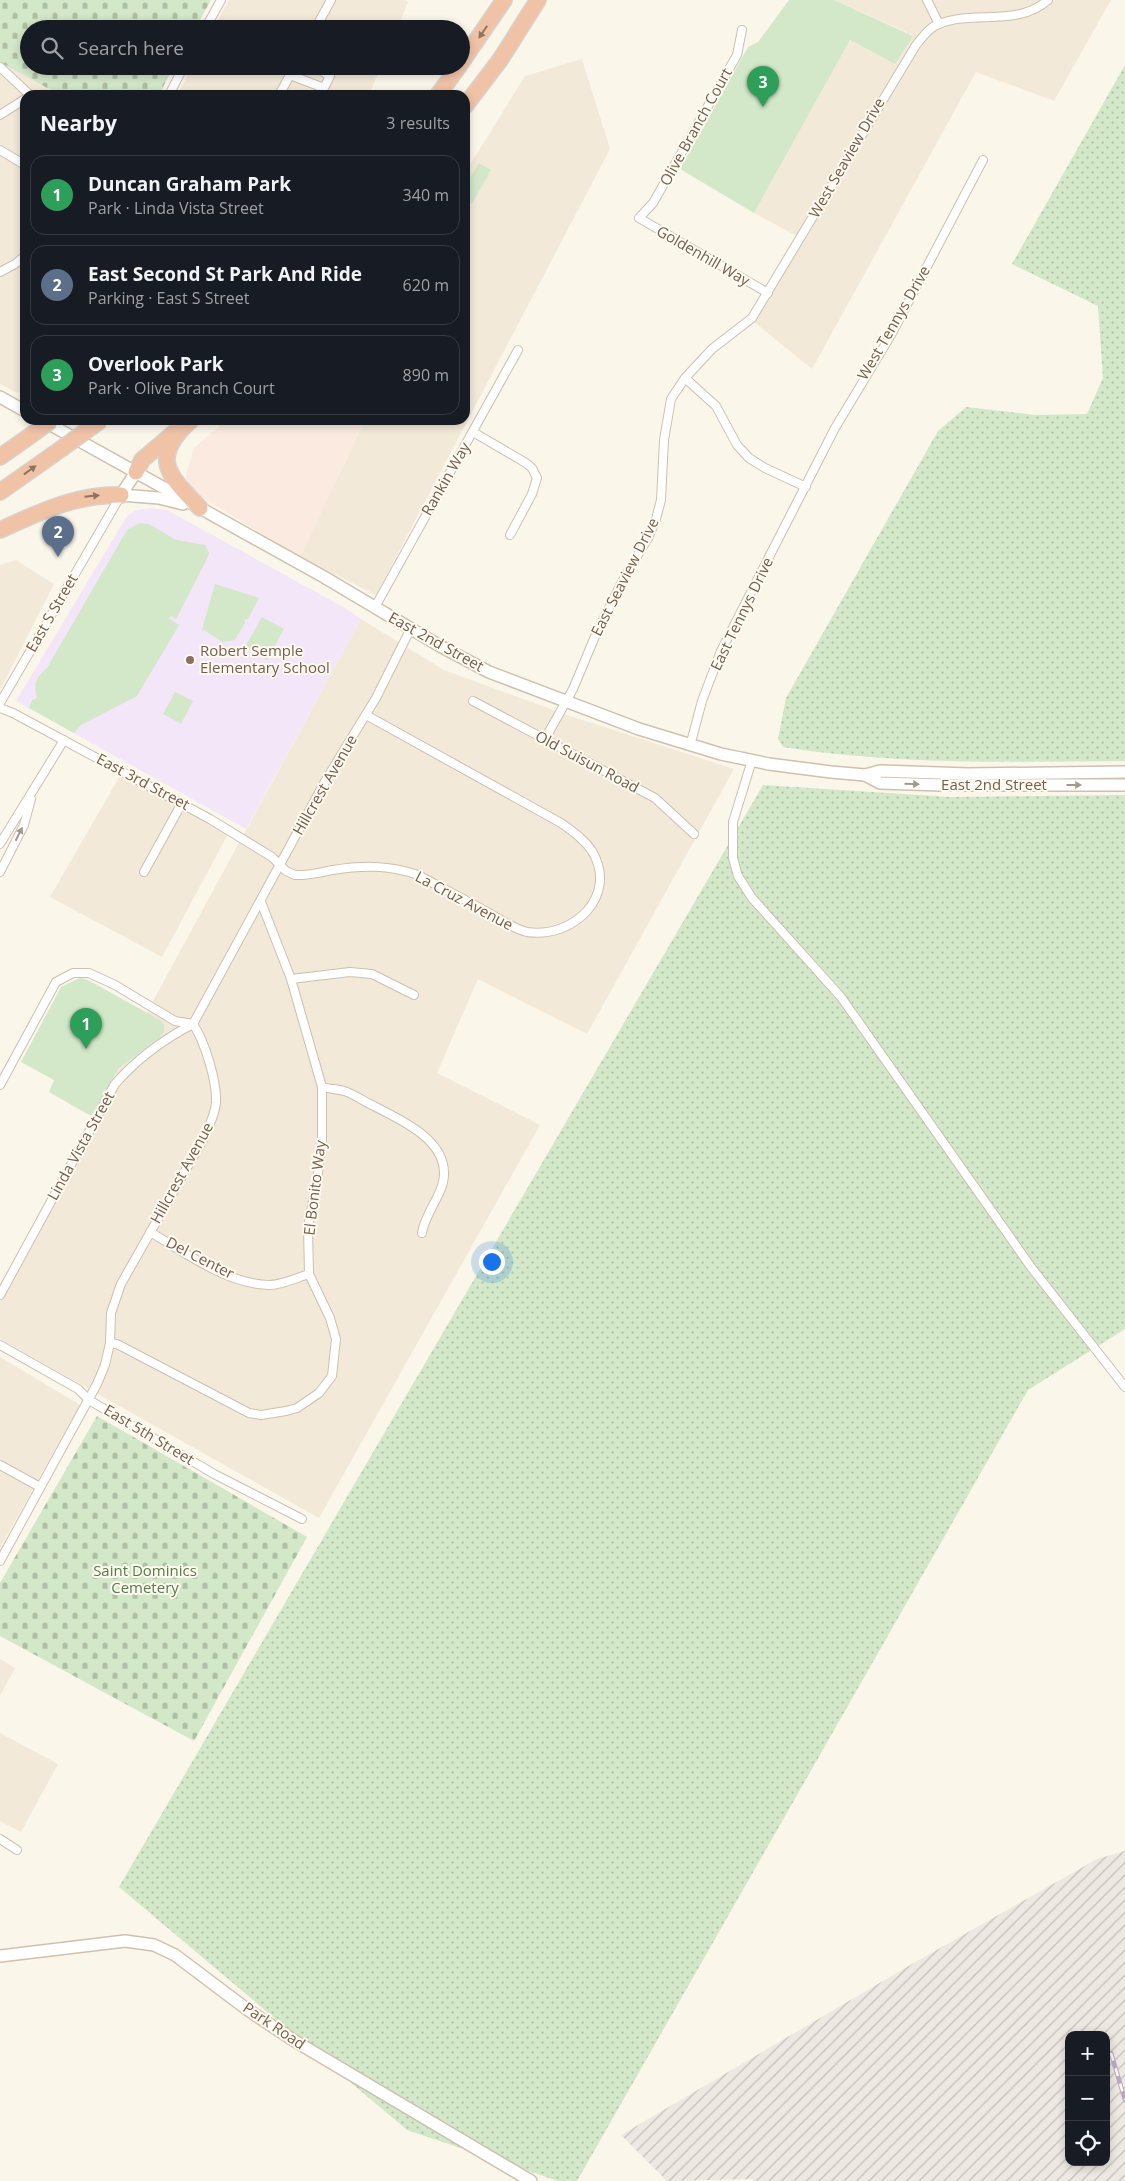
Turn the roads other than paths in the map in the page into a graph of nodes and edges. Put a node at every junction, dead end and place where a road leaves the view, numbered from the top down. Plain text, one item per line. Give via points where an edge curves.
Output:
1 (221, 0) edge
2 (331, 0) edge
3 (504, 0) edge
4 (538, 0) edge
5 (927, 0) edge
6 (1048, 0) edge
7 (210, 20) edge
8 (320, 20) edge
9 (939, 24) junction
10 (742, 30) dead end
11 (470, 50) edge
12 (500, 60) junction
13 (0, 67) edge
14 (179, 75) edge
15 (290, 75) joint
16 (328, 75) edge
17 (453, 75) edge
18 (25, 90) edge
19 (172, 90) edge
20 (282, 90) edge
21 (442, 90) edge
22 (470, 99) edge
23 (20, 102) edge
24 (470, 113) edge
25 (0, 115) edge
26 (0, 150) edge
27 (983, 160) dead end
28 (20, 162) edge
29 (639, 218) joint
30 (20, 260) edge
31 (0, 272) edge
32 (768, 293) junction
33 (518, 350) dead end
34 (685, 378) junction
35 (0, 397) edge
36 (20, 408) edge
37 (36, 425) edge
38 (40, 425) edge
39 (52, 425) edge
40 (93, 425) edge
41 (184, 425) edge
42 (185, 425) edge
43 (31, 429) junction
44 (473, 432) junction
45 (0, 444) edge
46 (0, 456) edge
47 (136, 472) junction
48 (806, 487) junction
49 (0, 492) edge
50 (121, 495) junction
51 (200, 508) junction
52 (0, 530) edge
53 (510, 535) dead end
54 (375, 608) junction
55 (410, 630) junction
56 (473, 701) dead end
57 (0, 703) edge
58 (565, 703) junction
59 (0, 708) edge
60 (366, 715) junction
61 (545, 739) junction
62 (64, 740) junction
63 (690, 746) junction
64 (752, 760) junction
65 (1125, 772) edge
66 (865, 775) junction
67 (1125, 785) edge
68 (32, 794) junction
69 (182, 803) junction
70 (694, 834) dead end
71 (0, 844) edge
72 (280, 865) junction
73 (0, 872) edge
74 (144, 872) dead end
75 (261, 902) junction
76 (291, 979) junction
77 (414, 995) dead end
78 (193, 1024) junction
79 (0, 1085) edge
80 (322, 1087) junction
81 (150, 1232) junction
82 (422, 1233) dead end
83 (309, 1274) junction
84 (0, 1295) edge
85 (110, 1343) junction
86 (0, 1345) edge
87 (1125, 1387) edge
88 (89, 1400) junction
89 (0, 1465) edge
90 (40, 1487) junction
91 (302, 1519) dead end
92 (0, 1561) edge
93 (0, 1839) edge
94 (16, 1850) dead end
95 (0, 1956) edge
96 (531, 2181) edge

1 - 7 street
2 - 8 street
3 -> 11 highway
4 - 12 highway
5 - 9 street
6 - 9 street via 1017,15
9 - 32 street, West Seaview Drive via 916,45 901,66
10 - 29 street, Olive Branch Court via 736,55 653,203
12 - 22 highway
12 - 24 highway
13 - 18 street
14 - 19 street
15 - 16 street via 324,88
15 - 20 street
17 - 21 highway
23 - 25 street
26 - 28 street
27 - 48 street, West Tennys Drive
29 - 32 street, Goldenhill Way
30 - 31 street
32 - 34 street, West Seaview Drive via 752,318 712,349
33 - 44 street, Rankin Way
34 - 48 street via 716,406 737,445 749,458
34 - 58 street, East Seaview Drive via 671,399 667,418 661,500 656,519 622,582
35 - 36 main road
37 - 43 highway
38 - 43 highway, bridge
39 - 47 main road, East 2nd Street
49 -> 40 highway, bridge
41 - 47 highway via 142,460
42 - 51 highway via 171,444 166,466 176,484
43 - 45 highway
43 - 46 highway
44 - 53 street via 526,463 537,478
44 - 54 street, Rankin Way
47 - 50 main road, East S Street
47 - 51 main road, East 2nd Street
48 - 63 street, East Tennys Drive via 721,652 702,701
50 - 51 main road via 159,498
52 -> 50 highway via 64,502 88,496
50 - 57 street, East S Street
51 - 54 main road, East 2nd Street
54 - 55 main road, East 2nd Street
55 - 58 main road, East 2nd Street via 490,672
55 - 60 street, Hillcrest Avenue
56 - 61 street, Old Suisun Road
58 - 61 street, East Seaview Drive
58 - 63 main road, East 2nd Street
59 - 62 street, East 3rd Street
60 - 72 street, Hillcrest Avenue
60 - 72 street, La Cruz Avenue via 561,823 582,838 598,867 600,885 593,901 571,926 538,933 516,928 418,875 402,870 370,866 300,875 286,871
61 - 70 street, Old Suisun Road via 655,798
62 - 68 street
62 - 69 street, East 3rd Street
63 - 64 main road, East 2nd Street
64 - 66 main road, East 2nd Street via 803,770
64 - 87 street via 733,822 733,858 738,876 752,898 857,1018 1031,1267
65 - 66 main road, East 2nd Street via 968,774 880,771
66 -> 67 main road, East 2nd Street via 880,783 942,786
68 - 71 street
73 -> 68 street via 24,825
69 - 72 street, East 3rd Street
69 - 74 street
72 - 75 street, Hillcrest Avenue
75 - 76 street, El Bonito Way
75 - 78 street, Hillcrest Avenue
76 - 77 street via 350,972 372,974
76 - 80 street, El Bonito Way
78 - 79 street via 176,1021 89,973 73,973 56,982
78 - 81 street, Hillcrest Avenue via 214,1082 216,1104 205,1136
78 - 84 street, Linda Vista Street via 130,1066 115,1084
80 - 82 street via 345,1091 401,1120 437,1151 444,1172 443,1183 424,1221
80 - 83 street, El Bonito Way via 322,1141 308,1227
81 - 83 street, Del Center via 218,1271 244,1280 279,1284
81 - 85 street, Hillcrest Avenue via 116,1295 111,1313
83 - 85 street, El Bonito Way via 330,1318 336,1339 334,1363 332,1376 319,1393 297,1408 261,1415 249,1412 118,1344
85 - 88 street, Hillcrest Avenue via 105,1365
86 - 88 street, East 5th Street via 78,1389
88 - 90 street, Hillcrest Avenue
88 - 91 street, East 5th Street via 214,1474
89 - 90 street
90 - 92 street, Hillcrest Avenue
93 - 94 street
95 - 96 main road, Park Road via 125,1941 165,1950 294,2040

